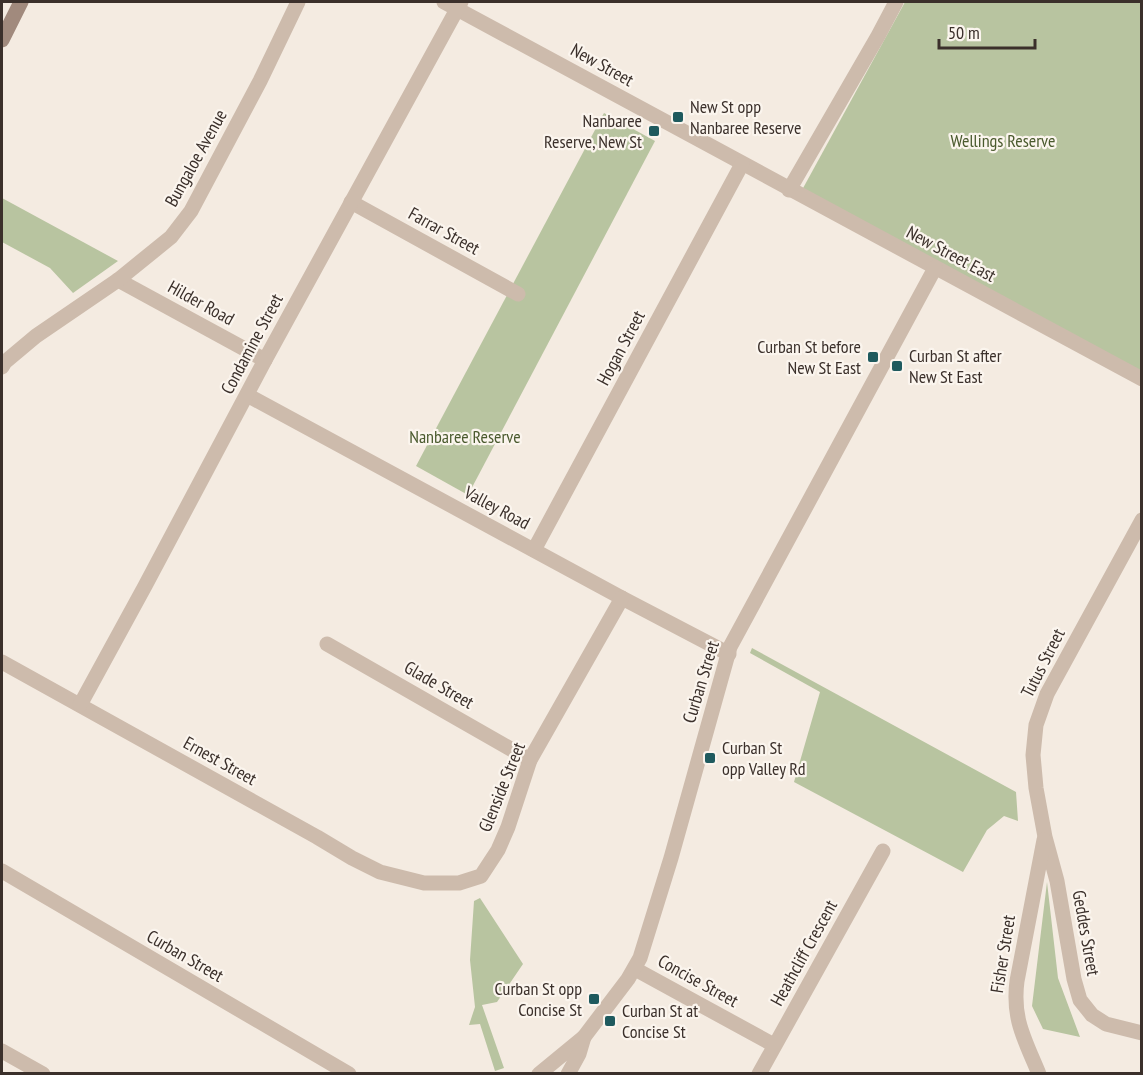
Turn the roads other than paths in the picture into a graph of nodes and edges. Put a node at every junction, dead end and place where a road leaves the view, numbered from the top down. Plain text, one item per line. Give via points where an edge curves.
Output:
1 (21, 2) edge
2 (298, 2) edge
3 (896, 2) edge
4 (454, 4) edge
5 (2, 40) edge
6 (742, 164) junction
7 (789, 189) junction
8 (351, 202) junction
9 (935, 268) junction
10 (118, 280) junction
11 (518, 294) dead end
12 (265, 360) junction
13 (2, 367) edge
14 (1142, 379) edge
15 (247, 395) junction
16 (1142, 520) edge
17 (534, 550) junction
18 (622, 598) junction
19 (327, 644) dead end
20 (729, 654) junction
21 (2, 662) edge
22 (80, 705) junction
23 (530, 760) junction
24 (1045, 837) junction
25 (883, 851) dead end
26 (2, 872) edge
27 (424, 883) joint
28 (635, 969) junction
29 (1142, 1033) edge
30 (584, 1037) junction
31 (774, 1046) junction
32 (2, 1051) edge
33 (43, 1074) edge
34 (349, 1074) edge
35 (539, 1074) edge
36 (568, 1074) edge
37 (759, 1074) edge
38 (1039, 1074) edge

1 - 5 street
2 - 10 street, Bungaloe Avenue via 191,211 171,237
3 - 7 street
4 - 6 street, New Street
4 - 8 street, Condamine Street
6 - 7 street, New Street East
6 - 17 street, Hogan Street
7 - 9 street, New Street East
8 - 11 street, Farrar Street
8 - 12 street, Condamine Street
9 - 14 street, New Street East
9 - 20 street, Curban Street
10 - 12 street, Hilder Road
10 - 13 street, Bungaloe Avenue via 36,336
12 - 15 street, Condamine Street
15 - 17 street, Valley Road
15 - 22 street, Condamine Street
16 - 24 street, Tutus Street via 1039,717 1034,763
17 - 18 street, Valley Road
18 - 20 street, Valley Road
18 - 23 street, Glenside Street
19 - 23 street, Glade Street
20 - 28 street, Curban Street
21 - 22 street, Ernest Street
22 - 27 street, Ernest Street via 352,858 380,872
23 - 27 street, Glenside Street via 508,827 481,876 459,882
24 - 29 street, Geddes Street via 1080,1000 1106,1024
24 - 38 street, Fisher Street via 1015,1001 1019,1024
25 - 31 street, Heathcliff Crescent
26 - 34 street, Curban Street
28 - 30 street, Curban Street
28 - 31 street, Concise Street
30 - 35 street, Curban Street
30 - 36 street
31 - 37 street, Heathcliff Crescent
32 - 33 street

